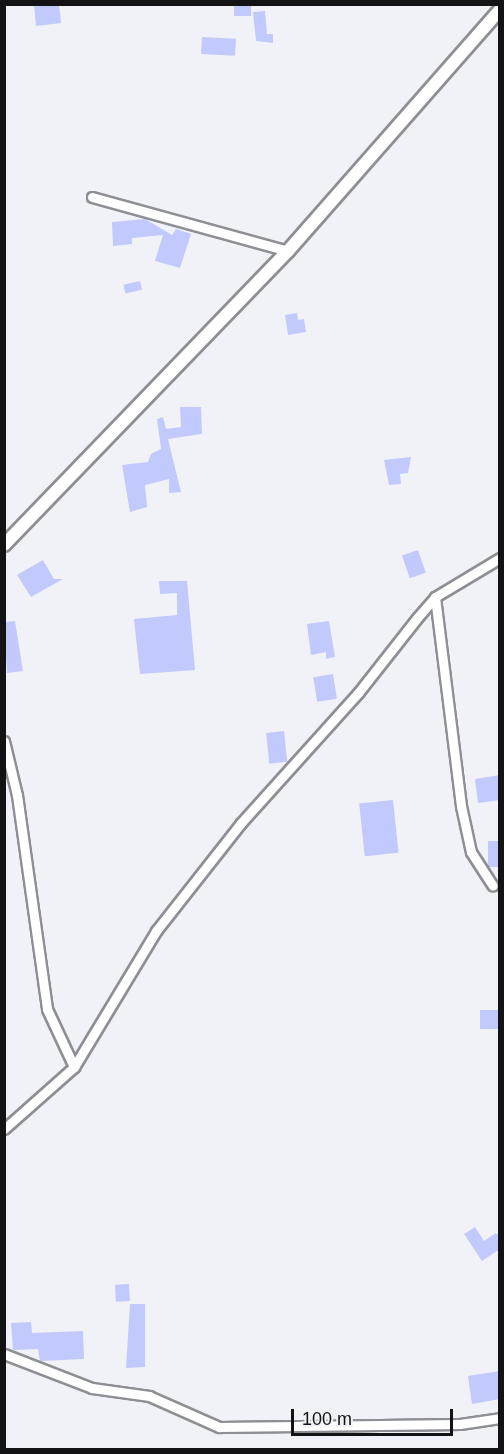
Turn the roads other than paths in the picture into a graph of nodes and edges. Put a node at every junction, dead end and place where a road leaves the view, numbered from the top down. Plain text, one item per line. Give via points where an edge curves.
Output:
1 (500, 10) edge
2 (92, 197) dead end
3 (288, 251) junction
4 (4, 545) edge
5 (500, 558) edge
6 (435, 597) junction
7 (4, 741) edge
8 (494, 886) dead end
9 (74, 1067) junction
10 (4, 1129) edge
11 (4, 1354) edge
12 (500, 1418) edge

1 - 3 street
2 - 3 street
3 - 4 street
5 - 6 street
6 - 8 street via 461,806 471,852
6 - 9 street via 358,693 241,823 156,932
7 - 9 street via 17,795 47,1009
9 - 10 street
11 - 12 street via 92,1388 149,1396 219,1427 460,1424

